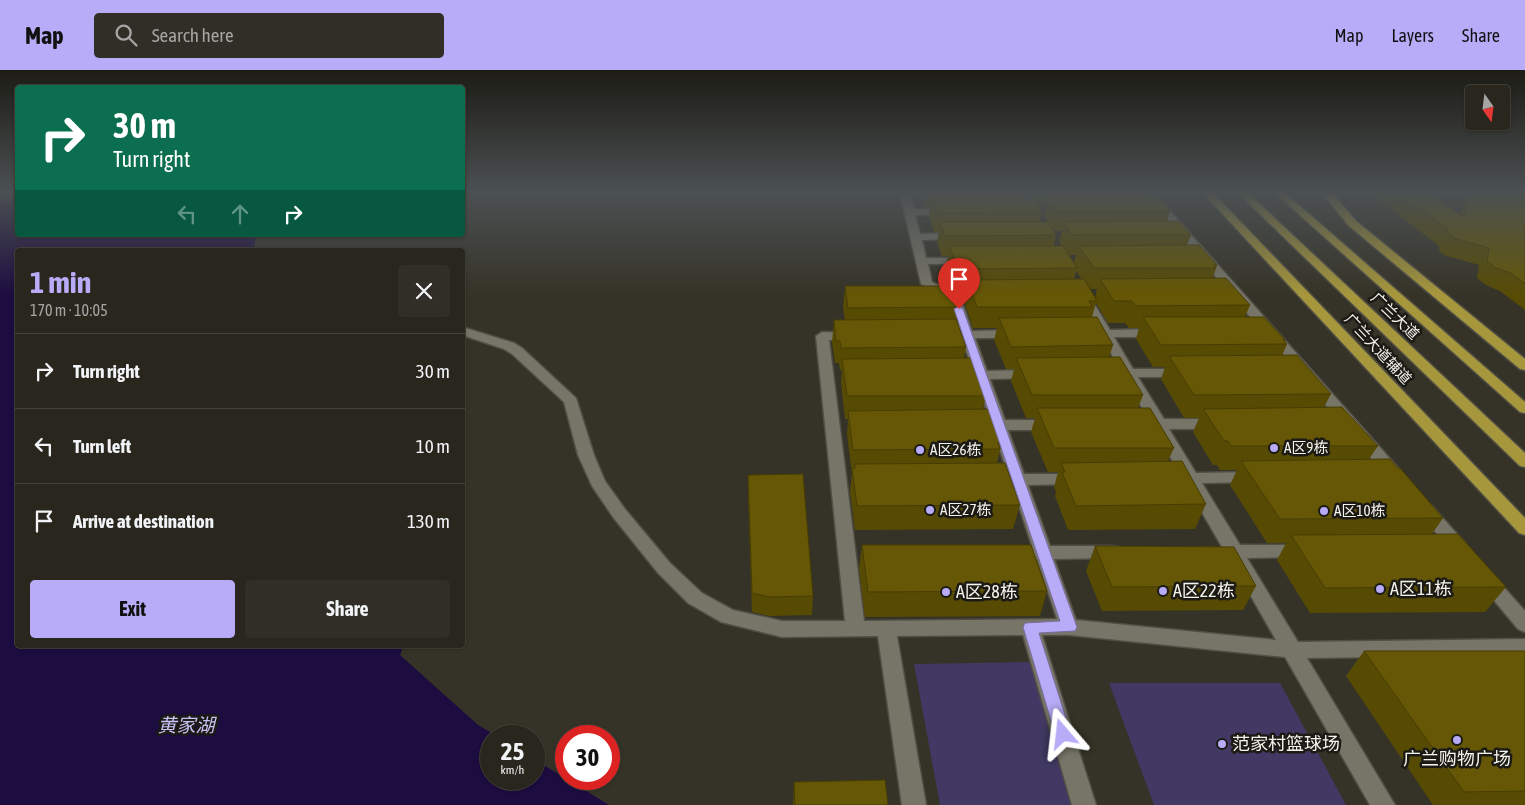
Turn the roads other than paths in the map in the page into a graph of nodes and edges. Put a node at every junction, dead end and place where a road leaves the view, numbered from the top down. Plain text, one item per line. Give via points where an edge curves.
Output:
1 (914, 227) edge
2 (1178, 227) edge
3 (1240, 227) edge
4 (1279, 227) edge
5 (1319, 227) edge
6 (1357, 227) edge
7 (972, 236) edge
8 (1167, 236) edge
9 (1186, 236) junction
10 (916, 237) junction
11 (1188, 260) edge
12 (1208, 260) junction
13 (921, 261) junction
14 (978, 261) edge
15 (1081, 292) edge
16 (1217, 293) edge
17 (1236, 293) junction
18 (465, 332) edge
19 (1251, 332) edge
20 (1270, 332) junction
21 (1173, 333) edge
22 (1027, 334) edge
23 (1076, 334) edge
24 (1106, 334) junction
25 (929, 335) edge
26 (968, 335) junction
27 (861, 336) edge
28 (1525, 366) edge
29 (1285, 372) edge
30 (1305, 372) junction
31 (1109, 373) edge
32 (1129, 373) junction
33 (1197, 373) edge
34 (982, 374) junction
35 (1050, 374) edge
36 (943, 375) edge
37 (1525, 409) edge
38 (1331, 423) edge
39 (1350, 423) junction
40 (1140, 424) edge
41 (1159, 424) junction
42 (1226, 424) edge
43 (960, 425) edge
44 (999, 425) junction
45 (1065, 425) edge
46 (832, 426) junction
47 (852, 426) edge
48 (1525, 462) edge
49 (1376, 476) edge
50 (1269, 477) edge
51 (1172, 478) edge
52 (1191, 478) junction
53 (1095, 479) edge
54 (978, 480) edge
55 (1018, 480) junction
56 (858, 481) edge
57 (838, 482) junction
58 (1415, 498) edge
59 (1525, 528) edge
60 (1441, 550) edge
61 (1323, 551) edge
62 (1130, 552) edge
63 (1206, 552) edge
64 (1234, 552) junction
65 (994, 553) edge
66 (1044, 553) junction
67 (847, 554) junction
68 (866, 554) edge
69 (1480, 572) edge
70 (1525, 624) edge
71 (1030, 627) junction
72 (1070, 627) junction
73 (855, 628) junction
74 (886, 628) junction
75 (1525, 647) edge
76 (1292, 650) junction
77 (914, 805) edge
78 (1084, 805) edge
79 (1383, 805) edge

1 - 10 street
2 - 9 street
3 - 59 main road, 广兰大道辅道
4 - 48 main road, 广兰大道
5 - 37 main road, 广兰大道
6 - 28 main road
7 - 10 street
8 - 9 street
9 - 12 street
10 - 13 street
11 - 12 street
12 - 17 street
13 - 14 street
13 - 26 street via 927,284 959,296
15 - 24 street
16 - 17 street
17 - 20 street
18 - 73 street via 517,351 571,401 586,455 598,482 664,568 695,598 728,617 782,629
19 - 20 street
20 - 30 street
21 - 24 street
22 - 26 street
23 - 24 street
24 - 32 street
25 - 26 street
26 - 34 street
27 - 46 street via 822,336 831,376
29 - 30 street
30 - 39 street
31 - 32 street
32 - 33 street
32 - 41 street
34 - 35 street
34 - 36 street
34 - 44 street
38 - 39 street
39 - 49 street via 1398,479
40 - 41 street
41 - 42 street
41 - 52 street
43 - 44 street
44 - 45 street
44 - 55 street
46 - 47 street
46 - 57 street
50 - 52 street
51 - 52 street
52 - 64 street
53 - 55 street
54 - 55 street
55 - 66 street
56 - 57 street
57 - 67 street
58 - 60 street via 1464,554
61 - 64 street
62 - 66 street
63 - 64 street
64 - 76 street
65 - 66 street
66 - 72 street
67 - 68 street
67 - 73 street
69 - 70 street
71 - 72 street
71 - 74 street
71 - 78 street
72 - 76 street
73 - 74 street
74 - 77 street
75 - 76 street
76 - 79 street

